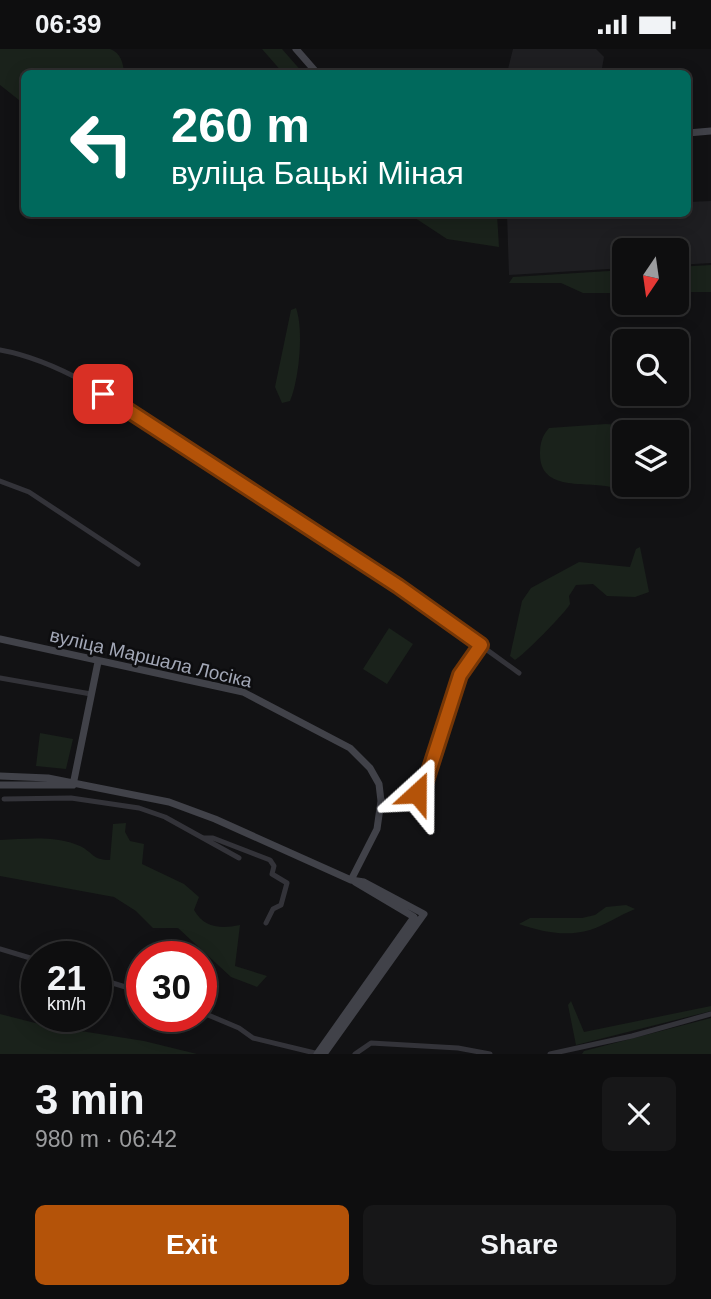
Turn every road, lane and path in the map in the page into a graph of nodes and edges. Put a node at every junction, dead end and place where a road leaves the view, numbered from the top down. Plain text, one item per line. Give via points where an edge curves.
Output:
1 (296, 49) edge
2 (314, 70) edge
3 (711, 131) edge
4 (691, 133) edge
5 (0, 350) edge
6 (0, 481) edge
7 (138, 564) dead end
8 (0, 641) edge
9 (481, 645) junction
10 (98, 662) junction
11 (519, 673) dead end
12 (0, 678) edge
13 (91, 694) junction
14 (0, 776) edge
15 (0, 785) edge
16 (74, 785) junction
17 (71, 798) junction
18 (4, 799) dead end
19 (382, 801) junction
20 (204, 838) junction
21 (276, 846) junction
22 (239, 858) dead end
23 (270, 860) junction
24 (351, 880) junction
25 (266, 923) dead end
26 (0, 949) edge
27 (21, 955) edge
28 (711, 1014) edge
29 (217, 1019) edge
30 (319, 1054) edge
31 (355, 1054) edge
32 (490, 1054) edge
33 (550, 1054) edge

1 - 2 main road
3 - 4 main road
5 - 9 street via 63,370
6 - 7 street via 29,492
8 - 10 main road, вуліца Маршала Лосіка
9 - 11 street
9 - 19 street via 460,675 425,784 407,798
10 - 13 main road
10 - 19 main road, вуліца Маршала Лосіка via 254,697 356,753 376,777
12 - 13 street
13 - 16 main road
14 - 16 main road via 35,776
15 - 16 main road
16 - 17 street
16 - 21 main road via 169,802
17 - 18 street
17 - 20 street via 139,808
19 - 24 main road via 377,829
20 - 22 street
20 - 23 street
21 - 23 street
21 - 24 main road
23 - 25 street via 272,874 287,883 281,905 273,909
24 - 30 main road via 417,914
26 - 27 street
28 - 33 street
29 - 30 street via 253,1038
31 - 32 street via 371,1043

